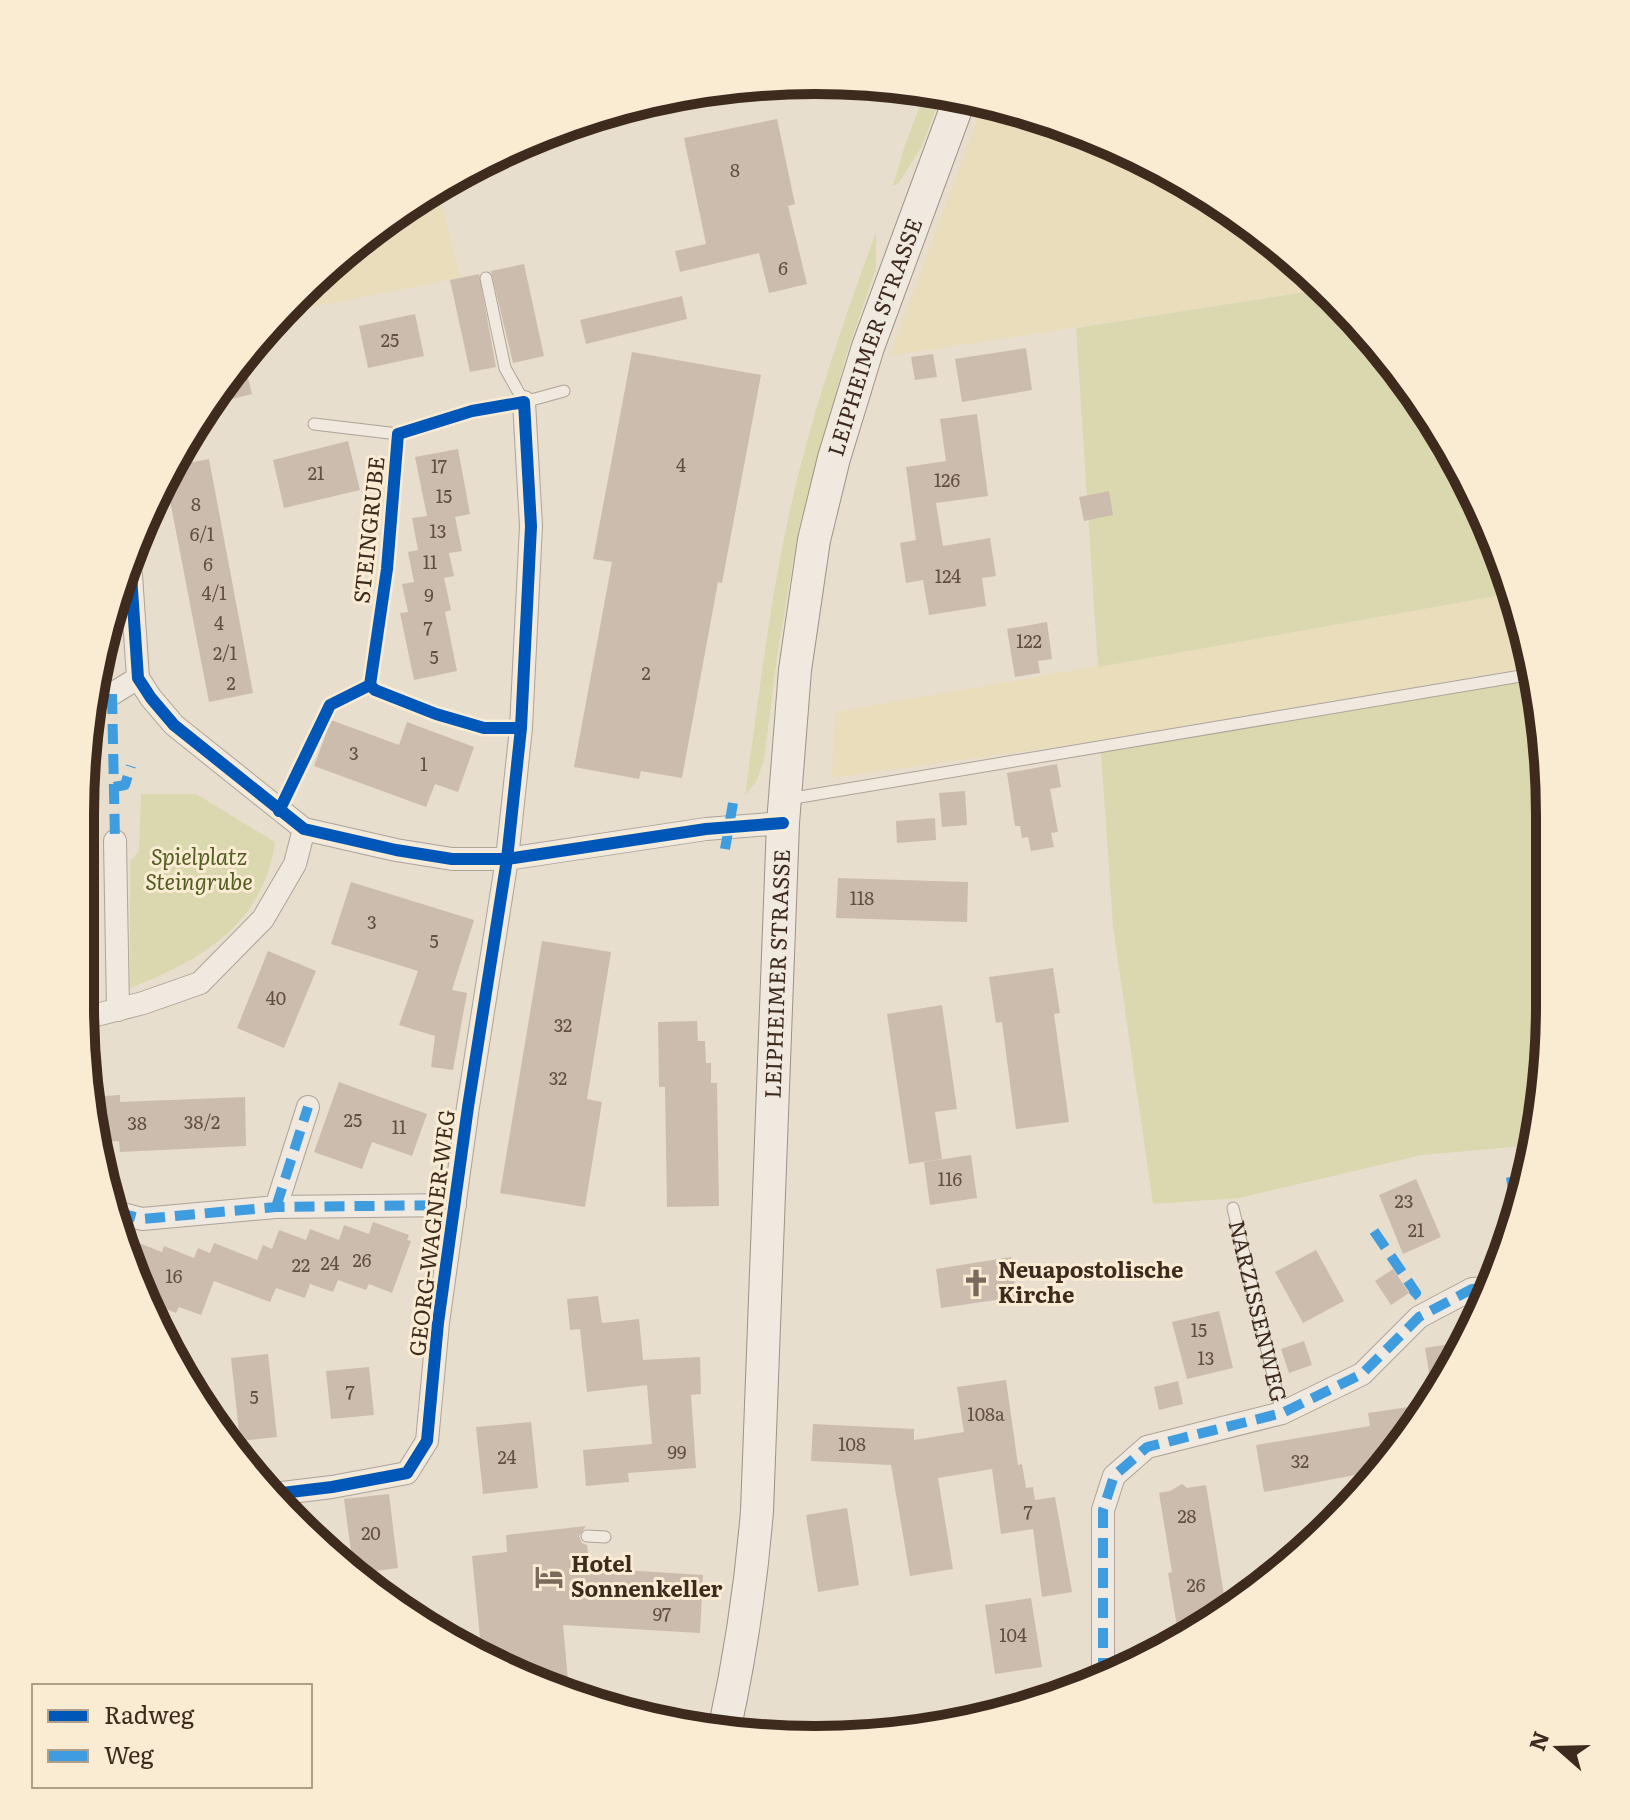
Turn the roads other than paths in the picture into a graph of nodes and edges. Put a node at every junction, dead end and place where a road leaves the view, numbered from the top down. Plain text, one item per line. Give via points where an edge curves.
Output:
1 (956, 108) edge
2 (486, 278) dead end
3 (564, 391) dead end
4 (524, 402) junction
5 (314, 424) dead end
6 (398, 434) junction
7 (132, 584) edge
8 (1522, 676) edge
9 (138, 678) junction
10 (104, 696) edge
11 (521, 728) junction
12 (784, 811) junction
13 (304, 829) junction
14 (115, 841) dead end
15 (507, 859) junction
16 (118, 1010) junction
17 (94, 1016) edge
18 (308, 1107) dead end
19 (455, 1205) junction
20 (276, 1207) junction
21 (1233, 1208) dead end
22 (126, 1215) edge
23 (1478, 1289) edge
24 (1282, 1413) junction
25 (285, 1493) edge
26 (587, 1536) dead end
27 (605, 1537) dead end
28 (1103, 1666) edge
29 (726, 1720) edge

1 - 12 main road, LEIPHEIMER STRASSE via 868,347 834,458 814,540 795,670
2 - 4 lane via 505,368
3 - 4 lane, STEINGRUBE
4 - 6 lane, STEINGRUBE via 472,411
4 - 11 street via 531,526
5 - 6 lane, STEINGRUBE
6 - 11 lane, STEINGRUBE via 387,569 370,685 484,728
7 - 9 street
8 - 12 lane
9 - 10 street
9 - 13 street via 174,725
11 - 15 street
12 - 15 street via 706,829
12 - 29 main road, LEIPHEIMER STRASSE via 757,1511 752,1574
13 - 15 street via 452,859
13 - 16 street via 295,864 263,919 200,983
14 - 16 street
15 - 19 street, GEORG-WAGNER-WEG
16 - 17 street
18 - 20 street
19 - 20 street
19 - 25 street, GEORG-WAGNER-WEG via 427,1441 407,1473
20 - 22 street via 142,1219
21 - 24 lane, NARZISSENWEG
23 - 24 street, NARZISSENWEG via 1419,1317 1362,1374
24 - 28 street, NARZISSENWEG via 1147,1447 1114,1476 1103,1510
26 - 27 lane

